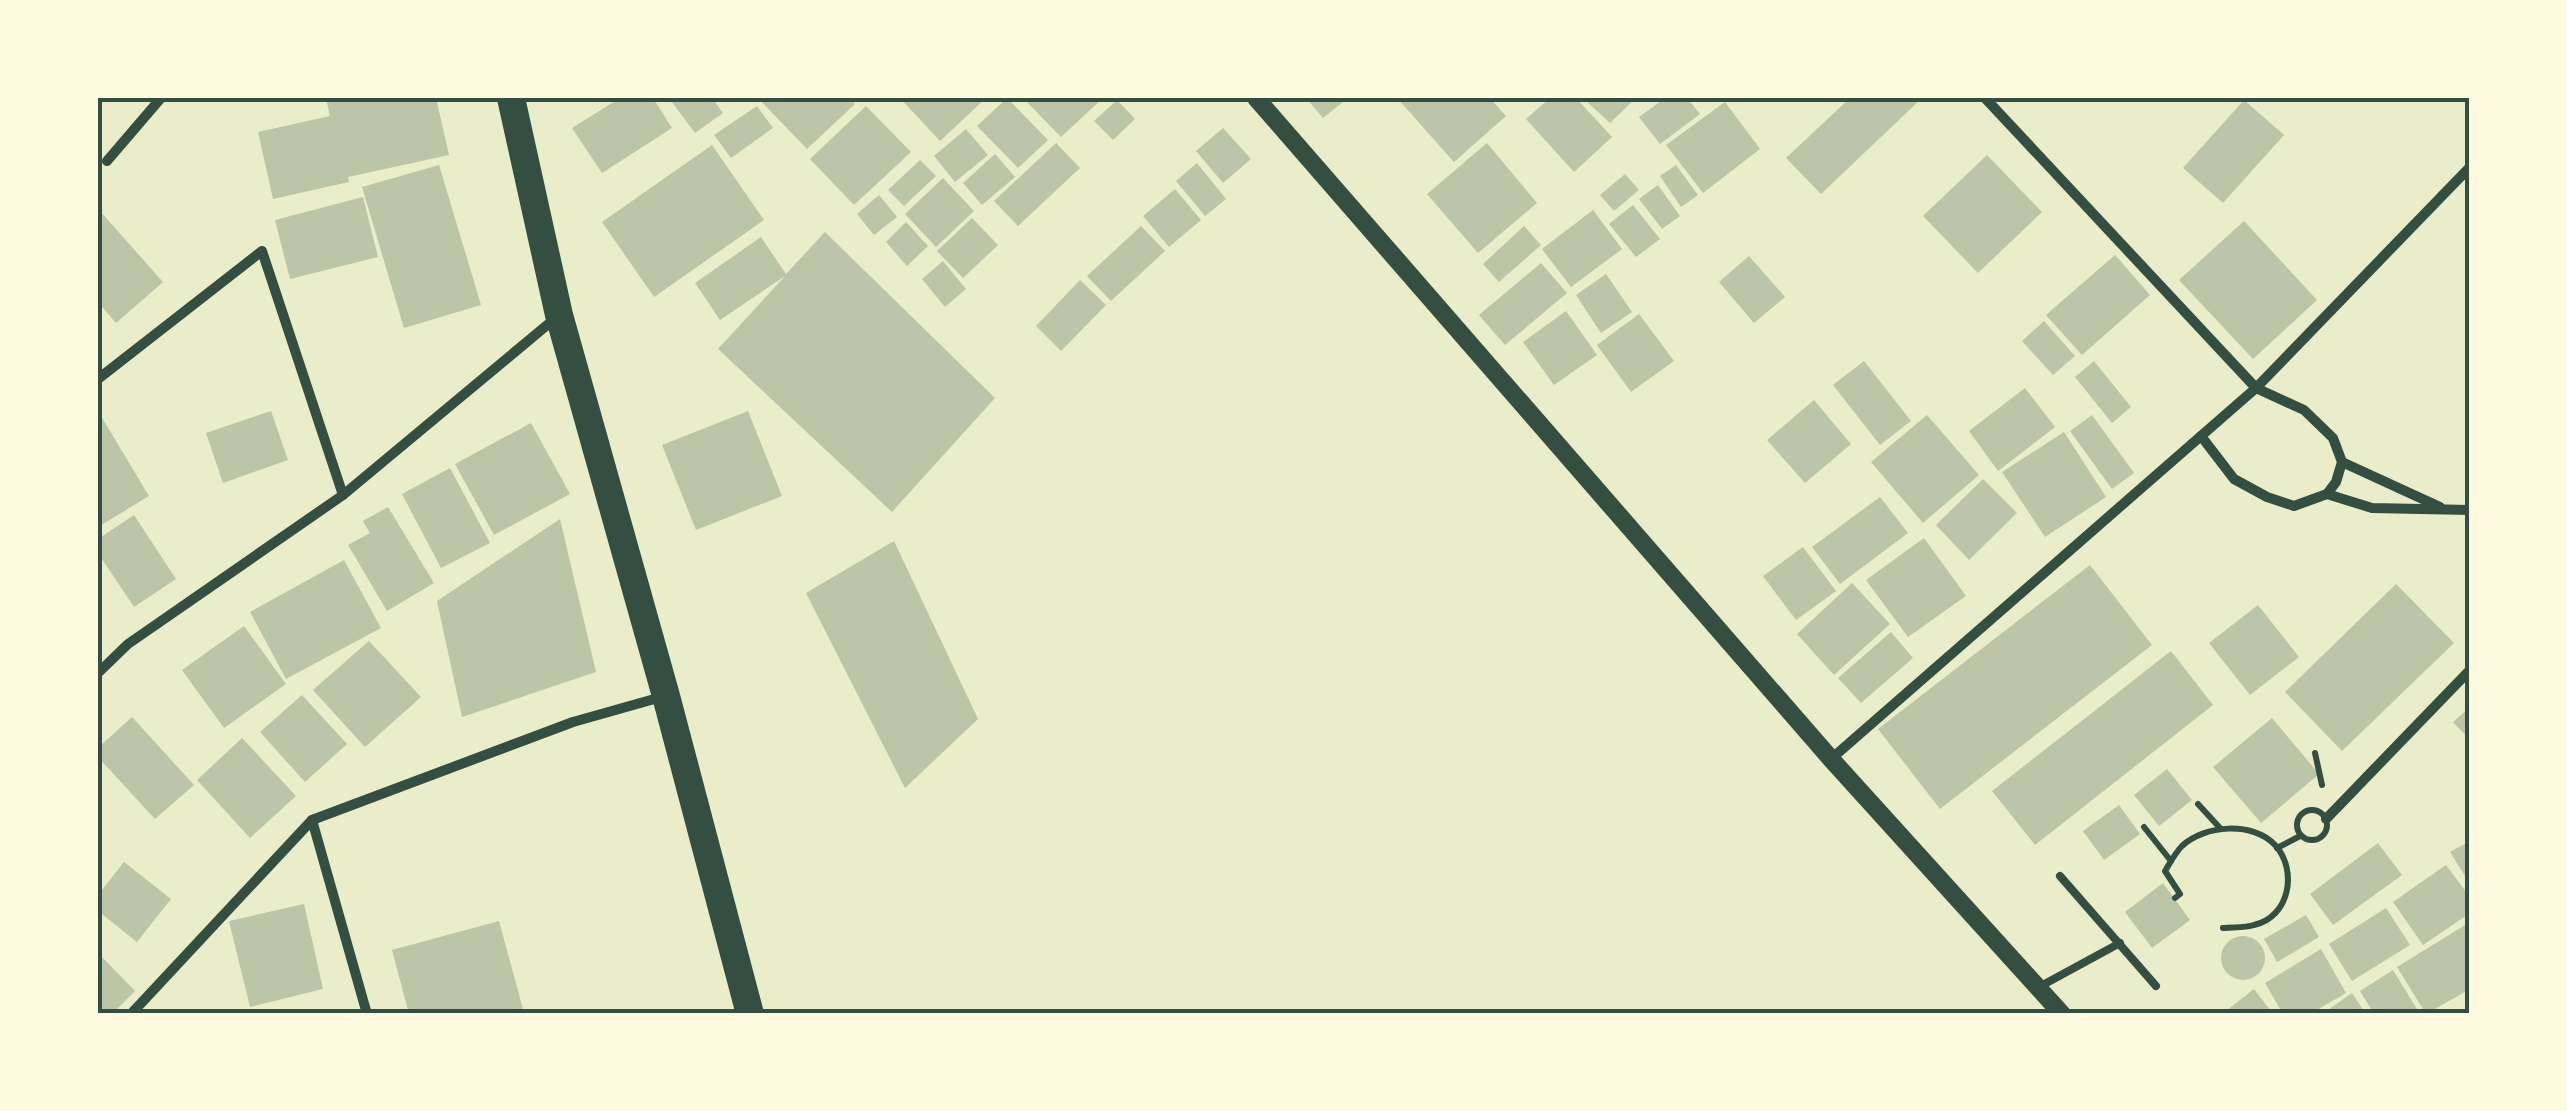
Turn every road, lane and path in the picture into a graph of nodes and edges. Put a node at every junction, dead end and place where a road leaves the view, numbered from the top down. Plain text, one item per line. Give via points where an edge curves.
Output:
1 (161, 98) edge
2 (512, 98) edge
3 (1256, 98) edge
4 (1986, 98) edge
5 (107, 161) dead end
6 (2470, 167) edge
7 (559, 316) junction
8 (98, 379) edge
9 (2256, 388) junction
10 (2201, 436) junction
11 (2342, 462) junction
12 (2327, 494) junction
13 (343, 495) junction
14 (2470, 510) edge
15 (2450, 511) junction
16 (2470, 670) edge
17 (98, 673) edge
18 (666, 696) junction
19 (2315, 753) dead end
20 (1831, 759) junction
21 (2198, 804) dead end
22 (2322, 815) joint
23 (312, 820) junction
24 (2144, 828) dead end
25 (2220, 828) junction
26 (2300, 836) dead end
27 (2277, 848) junction
28 (2171, 861) junction
29 (2060, 876) dead end
30 (2174, 898) dead end
31 (2223, 928) dead end
32 (2120, 943) junction
33 (2156, 986) dead end
34 (2039, 987) junction
35 (131, 1014) edge
36 (366, 1014) edge
37 (750, 1014) edge
38 (2062, 1014) edge

1 - 5 street
2 - 7 highway
3 - 20 street
4 - 9 street
6 - 9 street
7 - 13 street
7 - 18 highway
8 - 13 street via 262,251
9 - 10 street
9 - 11 street via 2304,410 2332,438
10 - 12 street via 2234,479 2268,497 2294,506
10 - 20 street
11 - 12 street
11 - 15 street
12 - 15 street via 2372,508
13 - 17 street via 128,644
14 - 15 street
16 - 22 street
18 - 23 street via 574,722
18 - 37 highway
19 - 22 path
20 - 34 street
21 - 25 path
23 - 35 street
23 - 36 street
24 - 28 path
25 - 27 path via 2249,832
25 - 28 path via 2182,846
26 - 27 path
27 - 31 path via 2288,877 2287,898 2257,925
28 - 30 path via 2165,871 2180,894
29 - 32 lane
32 - 33 lane
32 - 34 lane
34 - 38 street

